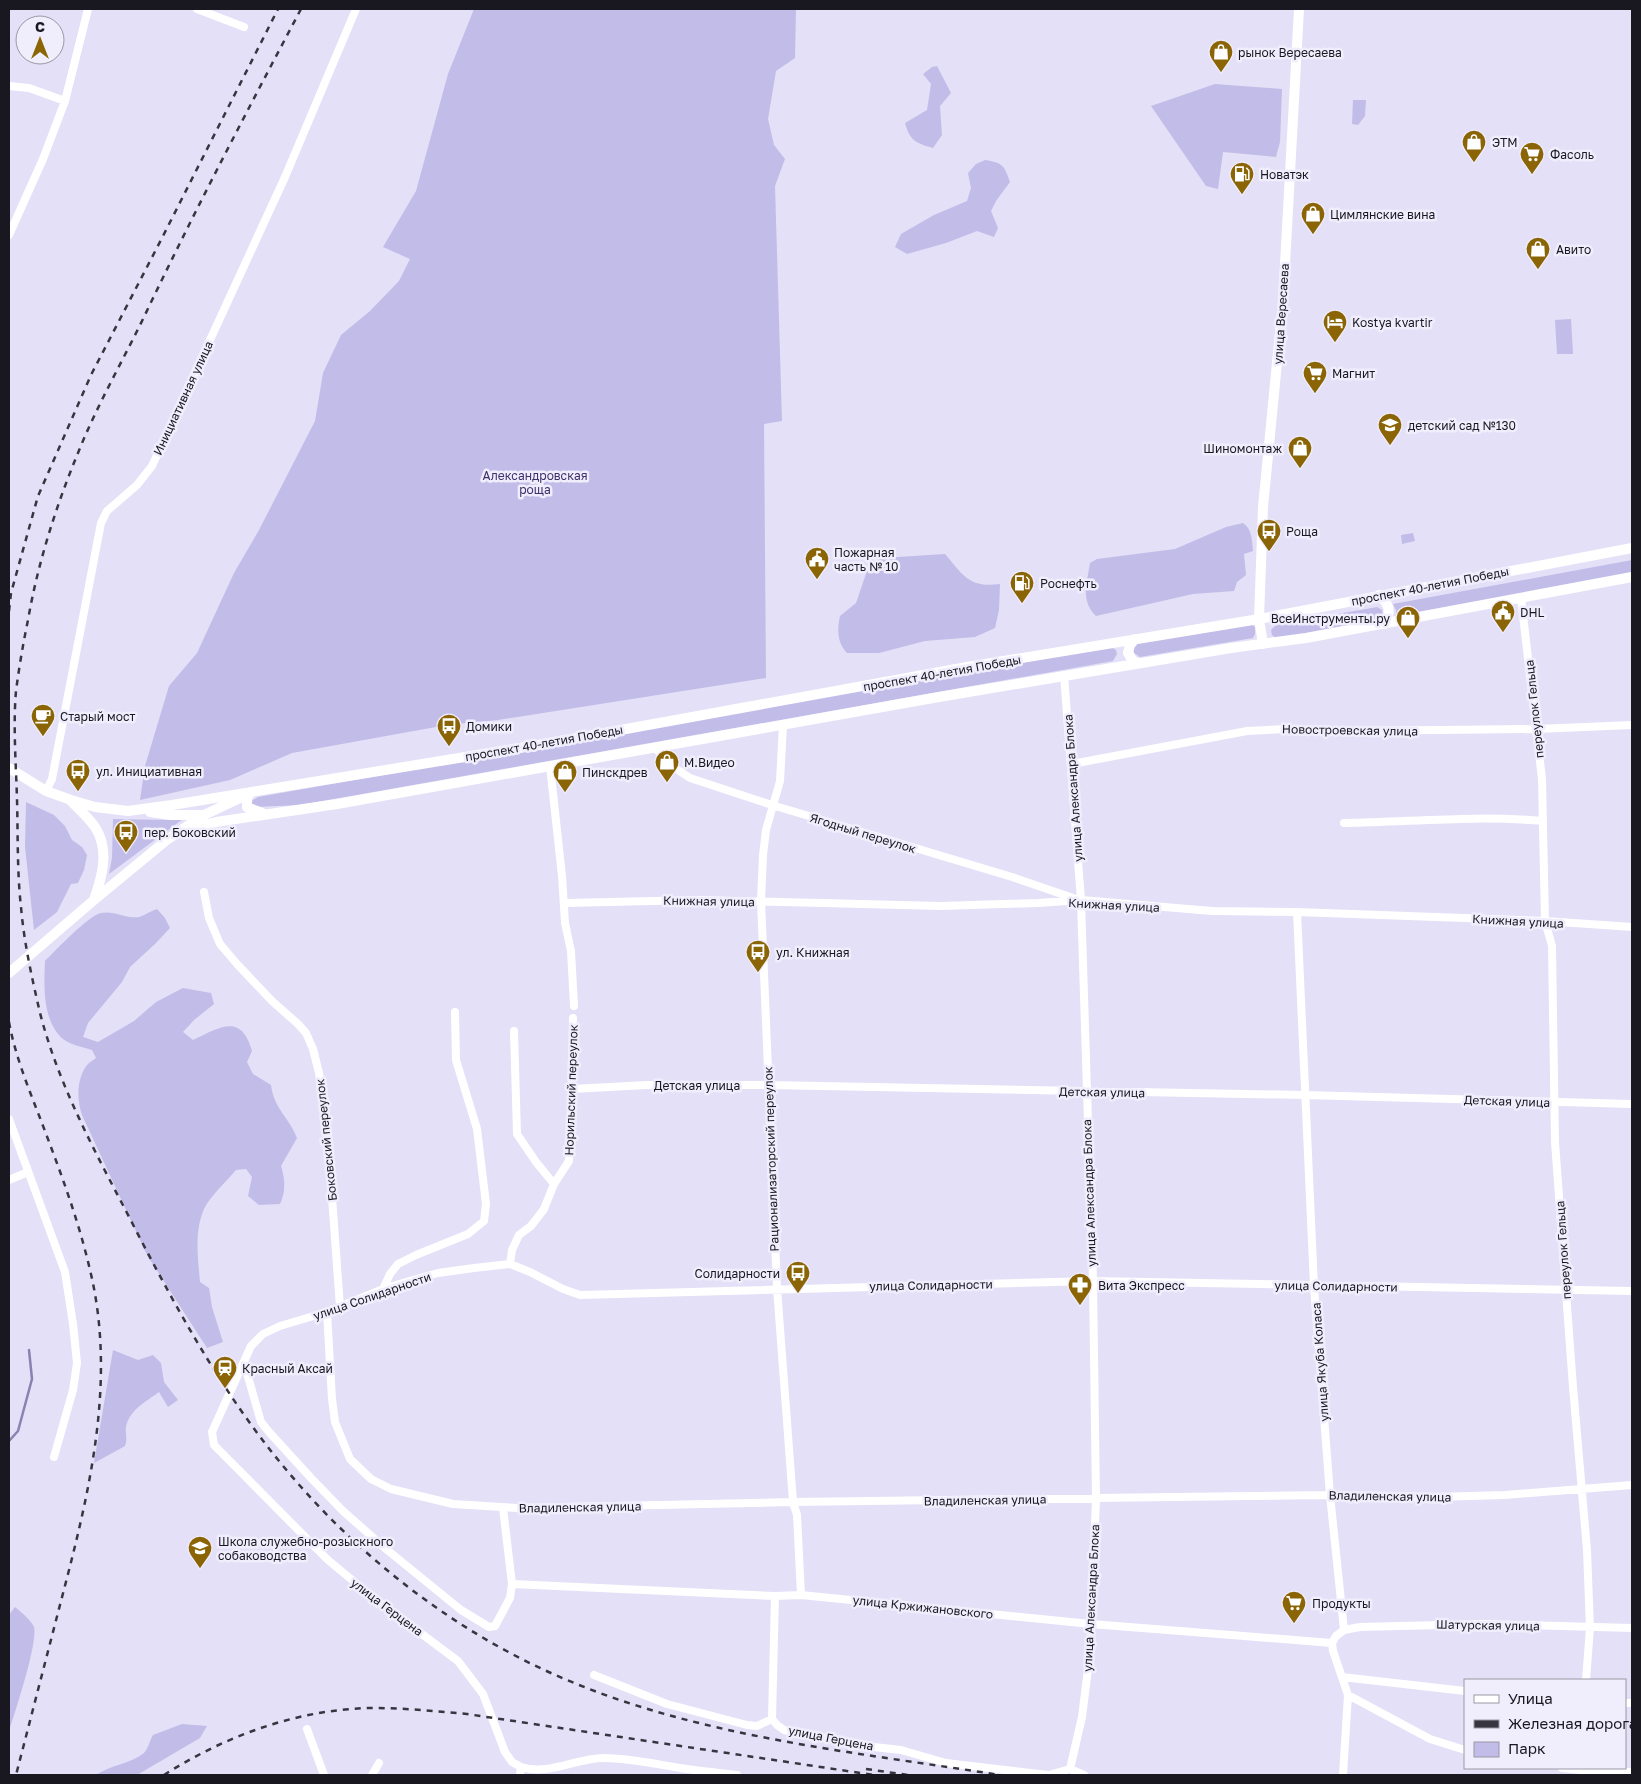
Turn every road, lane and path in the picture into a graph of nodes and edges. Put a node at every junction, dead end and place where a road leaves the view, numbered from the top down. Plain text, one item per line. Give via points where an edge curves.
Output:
1 (88, 9) edge
2 (197, 9) edge
3 (356, 9) edge
4 (1299, 9) edge
5 (244, 27) dead end
6 (9, 86) edge
7 (65, 101) junction
8 (9, 235) edge
9 (1632, 548) edge
10 (1632, 577) edge
11 (1379, 595) junction
12 (1522, 598) junction
13 (1259, 619) junction
14 (1385, 624) junction
15 (1135, 639) junction
16 (1114, 643) junction
17 (1262, 644) junction
18 (1138, 662) junction
19 (1118, 666) junction
20 (1064, 676) junction
21 (783, 725) junction
22 (1632, 725) edge
23 (1537, 729) junction
24 (655, 748) junction
25 (1072, 764) junction
26 (550, 766) junction
27 (9, 768) edge
28 (46, 791) junction
29 (251, 792) junction
30 (71, 800) junction
31 (772, 805) junction
32 (139, 810) junction
33 (262, 813) junction
34 (274, 813) junction
35 (204, 815) junction
36 (1543, 821) junction
37 (1344, 823) dead end
38 (177, 832) junction
39 (204, 892) dead end
40 (94, 900) junction
41 (1080, 900) junction
42 (761, 901) junction
43 (565, 903) junction
44 (1297, 912) junction
45 (1545, 921) junction
46 (1632, 927) edge
47 (9, 973) edge
48 (574, 1006) dead end
49 (454, 1012) dead end
50 (573, 1018) dead end
51 (514, 1031) dead end
52 (768, 1084) junction
53 (572, 1089) junction
54 (1086, 1092) junction
55 (1304, 1095) junction
56 (1555, 1102) junction
57 (1632, 1104) edge
58 (9, 1119) edge
59 (28, 1172) junction
60 (9, 1180) edge
61 (554, 1184) junction
62 (510, 1264) junction
63 (1093, 1281) junction
64 (1314, 1286) junction
65 (777, 1288) junction
66 (383, 1289) junction
67 (1566, 1289) junction
68 (1632, 1291) edge
69 (340, 1307) junction
70 (328, 1312) junction
71 (244, 1362) junction
72 (54, 1457) dead end
73 (1632, 1485) edge
74 (1583, 1490) junction
75 (1330, 1495) junction
76 (1096, 1499) junction
77 (793, 1502) junction
78 (503, 1508) junction
79 (512, 1584) junction
80 (801, 1595) junction
81 (775, 1596) junction
82 (1091, 1624) junction
83 (1590, 1628) junction
84 (1632, 1628) edge
85 (1344, 1630) junction
86 (1332, 1643) junction
87 (594, 1675) dead end
88 (1342, 1677) junction
89 (1586, 1679) edge
90 (1464, 1690) edge
91 (1348, 1694) junction
92 (772, 1720) junction
93 (307, 1729) dead end
94 (1464, 1750) edge
95 (379, 1763) dead end
96 (1070, 1769) junction
97 (1576, 1769) edge
98 (521, 1771) edge
99 (1632, 1772) edge
100 (324, 1775) edge
101 (372, 1775) edge
102 (737, 1775) edge
103 (1048, 1775) edge
104 (1084, 1775) edge
105 (1343, 1775) edge

1 - 7 street
2 - 5 street
3 - 28 street, Инициативная улица via 281,185 152,466 137,485 107,511 101,523 52,779
4 - 13 main road, улица Вересаева via 1283,301 1262,507
6 - 7 street via 29,88
7 - 8 street
9 - 11 main road, проспект 40-летия Победы
10 - 12 main road, проспект 40-летия Победы
11 - 13 main road, проспект 40-летия Победы
11 - 14 main road via 1390,608
12 - 14 main road, проспект 40-летия Победы
12 - 23 street, переулок Гельца
13 - 15 main road, проспект 40-летия Победы
13 - 17 main road, улица Вересаева
14 - 17 main road, проспект 40-летия Победы
15 - 16 main road, проспект 40-летия Победы
15 - 18 main road via 1128,653 1132,661
16 - 19 main road via 1124,655
16 - 29 main road, проспект 40-летия Победы via 538,745
17 - 18 main road, проспект 40-летия Победы
18 - 19 main road, проспект 40-летия Победы
19 - 20 main road, проспект 40-летия Победы
20 - 21 main road, проспект 40-летия Победы
20 - 25 street, улица Александра Блока
21 - 24 main road, проспект 40-летия Победы
21 - 31 street, Рационализаторский переулок via 780,781
22 - 23 street, Новостроевская улица
23 - 25 street, Новостроевская улица via 1260,730
23 - 36 street, переулок Гельца
24 - 26 main road, проспект 40-летия Победы
24 - 31 street, Ягодный переулок via 690,778
25 - 41 street, улица Александра Блока
26 - 34 main road, проспект 40-летия Победы
26 - 43 street, Норильский переулок
27 - 28 main road, проспект 40-летия Победы
28 - 30 main road, проспект 40-летия Победы
29 - 32 main road, проспект 40-летия Победы
29 - 33 main road via 247,807
29 - 35 main road, проспект 40-летия Победы
30 - 32 main road, проспект 40-летия Победы via 95,807
30 - 40 main road via 96,828 102,847 102,875
31 - 41 street, Ягодный переулок
31 - 42 street, Рационализаторский переулок via 763,855
32 - 35 main road, проспект 40-летия Победы via 170,815
33 - 34 main road, проспект 40-летия Победы
33 - 35 main road, проспект 40-летия Победы
34 - 38 main road, проспект 40-летия Победы
35 - 38 main road, проспект 40-летия Победы
36 - 37 street via 1484,817
36 - 45 street, переулок Гельца
38 - 40 main road
39 - 69 street, Боковский переулок via 209,918 220,944 272,1001 298,1024 314,1049 326,1115
40 - 47 main road
41 - 42 street, Книжная улица via 941,906
41 - 44 street, Книжная улица via 1212,911
41 - 54 street, улица Александра Блока
42 - 43 street, Книжная улица
42 - 52 street, Рационализаторский переулок
43 - 48 street, Норильский переулок
44 - 45 street, Книжная улица
44 - 55 street, улица Якуба Коласа
45 - 46 street, Книжная улица
45 - 56 street, переулок Гельца via 1552,946
49 - 66 street via 456,1060 477,1129 486,1204 484,1221 468,1234 398,1264
50 - 53 street, Норильский переулок
51 - 61 street via 517,1134
52 - 53 street, Детская улица
52 - 54 street, Детская улица
52 - 65 street, Рационализаторский переулок
53 - 61 street, Норильский переулок via 569,1162
54 - 55 street, Детская улица
54 - 63 street, улица Александра Блока
55 - 56 street, Детская улица
55 - 64 street, улица Якуба Коласа
56 - 57 street, Детская улица
56 - 67 street, переулок Гельца
58 - 59 street
59 - 60 street
59 - 72 street via 65,1272 77,1363 73,1390
61 - 62 street, Норильский переулок via 544,1209 519,1235
62 - 65 street, улица Солидарности via 580,1295
62 - 66 street, улица Солидарности via 438,1273
63 - 64 street, улица Солидарности
63 - 65 street, улица Солидарности
63 - 76 street, улица Александра Блока
64 - 67 street, улица Солидарности
64 - 75 street, улица Якуба Коласа
65 - 77 street, Рационализаторский переулок
66 - 69 street, улица Солидарности
67 - 68 street, улица Солидарности
67 - 74 street, переулок Гельца
69 - 70 street, улица Солидарности
70 - 71 street, улица Солидарности via 263,1334 251,1346
70 - 78 street, Владиленская улица via 334,1422 350,1459 371,1479 391,1489 453,1504
71 - 79 street via 262,1422 269,1432 311,1478 379,1543 461,1610 489,1627 495,1626 510,1598
71 - 98 street, улица Герцена via 212,1432 214,1445 328,1560 458,1661 483,1694 505,1752
73 - 74 street, Владиленская улица
74 - 75 street, Владиленская улица via 1437,1497
74 - 83 street, переулок Гельца
75 - 76 street, Владиленская улица
75 - 85 street, улица Якуба Коласа
76 - 77 street, Владиленская улица
76 - 82 street, улица Александра Блока
77 - 78 street, Владиленская улица
77 - 80 street, Рационализаторский переулок via 798,1515
78 - 79 street
79 - 81 street, улица Кржижановского
80 - 81 street, улица Кржижановского
80 - 82 street, улица Кржижановского
81 - 92 street
82 - 86 street, улица Кржижановского
82 - 96 street, улица Александра Блока via 1082,1717
83 - 84 street, Шатурская улица
83 - 85 street, Шатурская улица via 1482,1624
83 - 89 street, переулок Гельца
85 - 86 street
86 - 88 street
87 - 92 street, улица Герцена via 667,1704 747,1725 757,1726
88 - 90 street
88 - 91 street
91 - 94 street via 1430,1739
91 - 105 street
92 - 103 street, улица Герцена via 784,1730 901,1750 946,1763
93 - 100 street
95 - 101 street
96 - 103 street, улица Герцена
96 - 104 street
97 - 99 street
98 - 102 street via 602,1758

